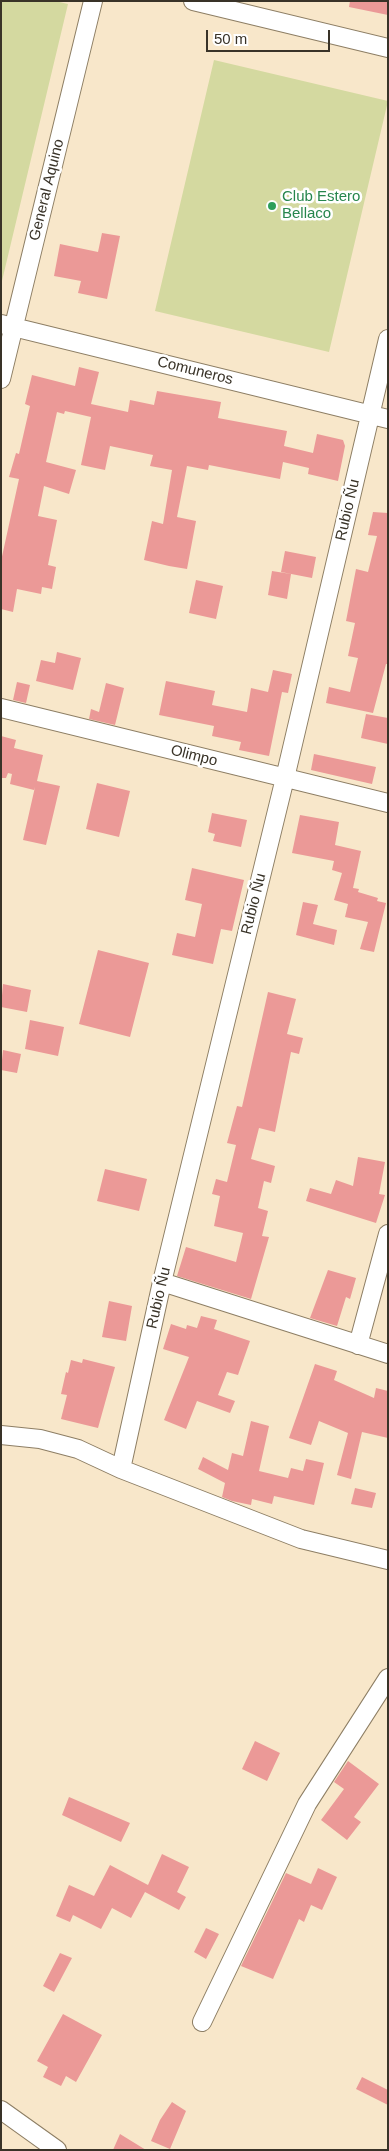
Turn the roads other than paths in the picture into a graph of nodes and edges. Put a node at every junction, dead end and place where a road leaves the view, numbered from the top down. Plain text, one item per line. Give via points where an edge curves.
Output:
1 (93, 1) edge
2 (193, 1) edge
3 (388, 48) edge
4 (8, 326) edge
5 (388, 339) edge
6 (1, 379) edge
7 (370, 414) junction
8 (388, 419) edge
9 (1, 708) edge
10 (285, 778) junction
11 (388, 803) edge
12 (388, 1234) edge
13 (162, 1282) junction
14 (358, 1345) junction
15 (388, 1354) edge
16 (1, 1435) edge
17 (121, 1469) junction
18 (388, 1560) edge
19 (388, 1678) edge
20 (202, 2022) dead end
21 (1, 2110) edge
22 (57, 2150) edge

1 - 4 street, General Aquino
2 - 3 street
4 - 6 street, General Aquino
4 - 7 street, Comuneros
5 - 7 street, Rubio Ñu
7 - 8 street, Comuneros
7 - 10 street, Rubio Ñu
9 - 10 street, Olimpo
10 - 11 street, Olimpo
10 - 13 street, Rubio Ñu
12 - 14 street
13 - 14 street
13 - 17 street, Rubio Ñu
14 - 15 street
16 - 17 street via 40,1439 78,1449
17 - 18 street via 302,1539
19 - 20 street via 307,1804
21 - 22 street

